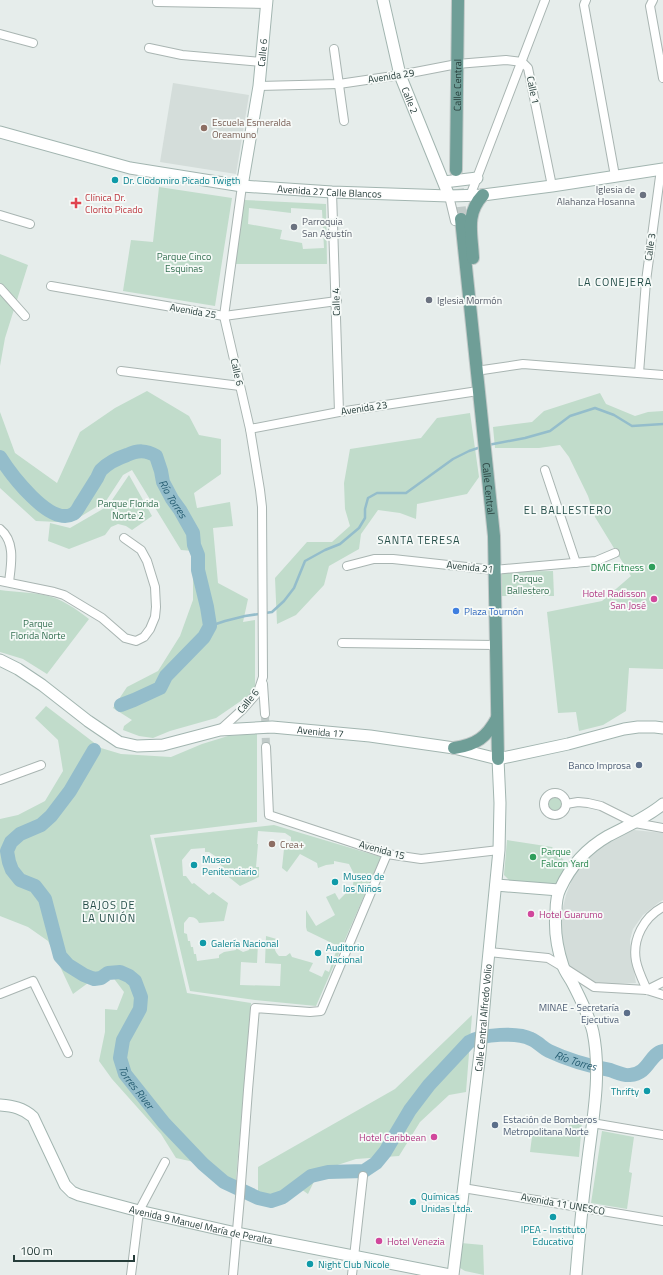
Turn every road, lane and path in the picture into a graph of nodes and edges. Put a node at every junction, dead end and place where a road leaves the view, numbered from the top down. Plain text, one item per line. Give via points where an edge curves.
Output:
1 (383, 0) edge
2 (458, 0) edge
3 (545, 0) edge
4 (586, 0) edge
5 (653, 0) edge
6 (157, 2) dead end
7 (267, 2) edge
8 (0, 34) edge
9 (33, 43) dead end
10 (149, 48) dead end
11 (334, 49) dead end
12 (262, 62) junction
13 (522, 62) junction
14 (457, 64) junction
15 (400, 75) junction
16 (663, 78) edge
17 (339, 84) junction
18 (259, 86) junction
19 (344, 121) dead end
20 (0, 132) edge
21 (662, 169) edge
22 (456, 170) tunnel mouth
23 (615, 176) junction
24 (477, 178) junction
25 (444, 182) junction
26 (242, 186) junction
27 (552, 186) junction
28 (332, 192) junction
29 (483, 195) junction
30 (449, 196) junction
31 (470, 196) junction
32 (0, 215) edge
33 (458, 220) joint
34 (30, 224) dead end
35 (51, 286) dead end
36 (0, 288) edge
37 (336, 301) junction
38 (25, 316) dead end
39 (224, 316) junction
40 (475, 351) junction
41 (121, 371) dead end
42 (476, 371) junction
43 (639, 372) junction
44 (663, 375) edge
45 (240, 386) junction
46 (478, 391) junction
47 (339, 412) junction
48 (250, 429) junction
49 (545, 470) dead end
50 (2, 531) edge
51 (124, 538) dead end
52 (615, 553) dead end
53 (576, 563) junction
54 (347, 566) dead end
55 (494, 570) junction
56 (0, 581) edge
57 (9, 582) junction
58 (342, 643) dead end
59 (495, 645) junction
60 (0, 660) edge
61 (263, 677) junction
62 (265, 714) tunnel mouth
63 (497, 718) junction
64 (663, 728) edge
65 (220, 730) junction
66 (266, 747) tunnel mouth
67 (454, 748) junction
68 (498, 759) junction
69 (41, 765) dead end
70 (0, 780) edge
71 (566, 804) dead end
72 (663, 804) edge
73 (635, 823) junction
74 (663, 828) edge
75 (499, 850) junction
76 (387, 854) junction
77 (496, 885) junction
78 (559, 890) junction
79 (663, 906) edge
80 (489, 952) junction
81 (563, 967) junction
82 (663, 982) edge
83 (647, 990) junction
84 (0, 994) edge
85 (663, 995) edge
86 (68, 1053) dead end
87 (0, 1105) edge
88 (592, 1123) junction
89 (663, 1135) edge
90 (165, 1162) dead end
91 (363, 1176) dead end
92 (463, 1188) junction
93 (582, 1208) junction
94 (139, 1211) junction
95 (663, 1221) edge
96 (236, 1233) junction
97 (354, 1255) junction
98 (131, 1275) edge
99 (232, 1275) edge
100 (352, 1275) edge
101 (450, 1275) edge
102 (453, 1275) edge
103 (576, 1275) edge

1 - 15 street, Calle 2
2 - 14 main road, Calle Central
3 - 13 street
4 - 23 street via 584,5
5 - 16 street via 650,6
6 - 7 street
7 - 12 street, Calle 6
8 - 9 street
10 - 12 street via 182,55
11 - 17 street
12 - 18 street, Calle 6
13 - 14 street, Avenida 29 via 506,60
13 - 24 street
13 - 27 street, Calle 1 via 528,68
14 - 15 street, Avenida 29
14 - 22 main road, Calle Central
15 - 17 street, Avenida 29
15 - 25 street, Calle 2
17 - 18 street, Avenida 29
17 - 19 street
18 - 26 street, Calle 6
20 - 26 street, Avenida 27 Calle Blancos via 130,168
21 - 23 street, Avenida 27 Calle Blancos
21 - 43 street, Calle 3 via 646,281
23 - 27 street, Avenida 27 Calle Blancos
24 - 25 street
24 - 31 street
25 - 30 street, Calle 2
26 - 28 street, Avenida 27 Calle Blancos
26 - 39 street, Calle 6
27 - 29 street, Avenida 27 Calle Blancos
28 - 30 street, Avenida 27 Calle Blancos
28 - 37 street, Calle 4
29 - 31 street, Avenida 27 Calle Blancos
29 - 40 main road via 471,216
30 - 31 street, Avenida 27 Calle Blancos
30 - 33 street
32 - 34 street
33 - 40 main road, Calle Central
35 - 39 street, Avenida 25
36 - 38 street
37 - 39 street, Avenida 25
37 - 47 street, Calle 4
39 - 45 street, Calle 6
40 - 42 main road, Calle Central
41 - 45 street
42 - 43 street via 523,364
42 - 46 main road, Calle Central
43 - 44 street
45 - 48 street, Calle 6
46 - 47 street, Avenida 23
46 - 55 main road, Calle Central via 494,536
47 - 48 street, Avenida 23
48 - 61 street, Calle 6 via 262,506
49 - 53 street
50 - 57 street via 10,545
51 - 57 street via 141,550 155,587 155,617 144,637 136,640 125,638 102,618 64,595
52 - 53 street, Avenida 21 via 596,561
53 - 55 street, Avenida 21
54 - 55 street, Avenida 21 via 374,559 393,559
55 - 59 main road, Calle Central
56 - 57 street
58 - 59 street
59 - 63 main road, Calle Central
60 - 65 street, Avenida 17 via 36,681 119,742 137,746 158,745
61 - 62 street
61 - 65 street, Calle 6 via 258,692
63 - 67 main road via 480,739 465,747
63 - 68 main road, Calle Central
64 - 68 street, Avenida 17 via 655,726 624,729
65 - 67 street, Avenida 17 via 308,730
66 - 76 street, Avenida 15 via 269,815
67 - 68 street, Avenida 17
68 - 75 street, Calle Central Alfredo Volio
69 - 70 street
71 - 73 street via 578,802 601,806
72 - 73 street
73 - 74 street
73 - 78 street via 607,837 585,853
75 - 76 street, Avenida 15 via 421,859
75 - 77 street, Calle Central Alfredo Volio
76 - 96 street via 321,1011 255,1008
77 - 78 street
77 - 80 street, Calle Central Alfredo Volio
78 - 81 street via 555,931
79 - 83 street via 646,920 635,946 636,961
80 - 81 street via 548,958
80 - 92 street, Calle Central Alfredo Volio via 480,1052
81 - 83 street via 594,987
81 - 88 street via 591,1025 597,1076
82 - 83 street
83 - 85 street
84 - 86 street via 34,981
87 - 94 street, Avenida 9 Manuel María de Peralta via 20,1108 33,1117 65,1185 72,1192
88 - 89 street
88 - 93 street
90 - 94 street
91 - 97 street
92 - 93 street, Avenida 11 UNESCO
92 - 102 street, Calle Central Alfredo Volio
93 - 95 street, Avenida 11 UNESCO
93 - 103 street
94 - 96 street, Avenida 9 Manuel María de Peralta
94 - 98 street
96 - 97 street, Avenida 9 Manuel María de Peralta
96 - 99 street
97 - 100 street
97 - 101 street, Avenida 9 Manuel María de Peralta

